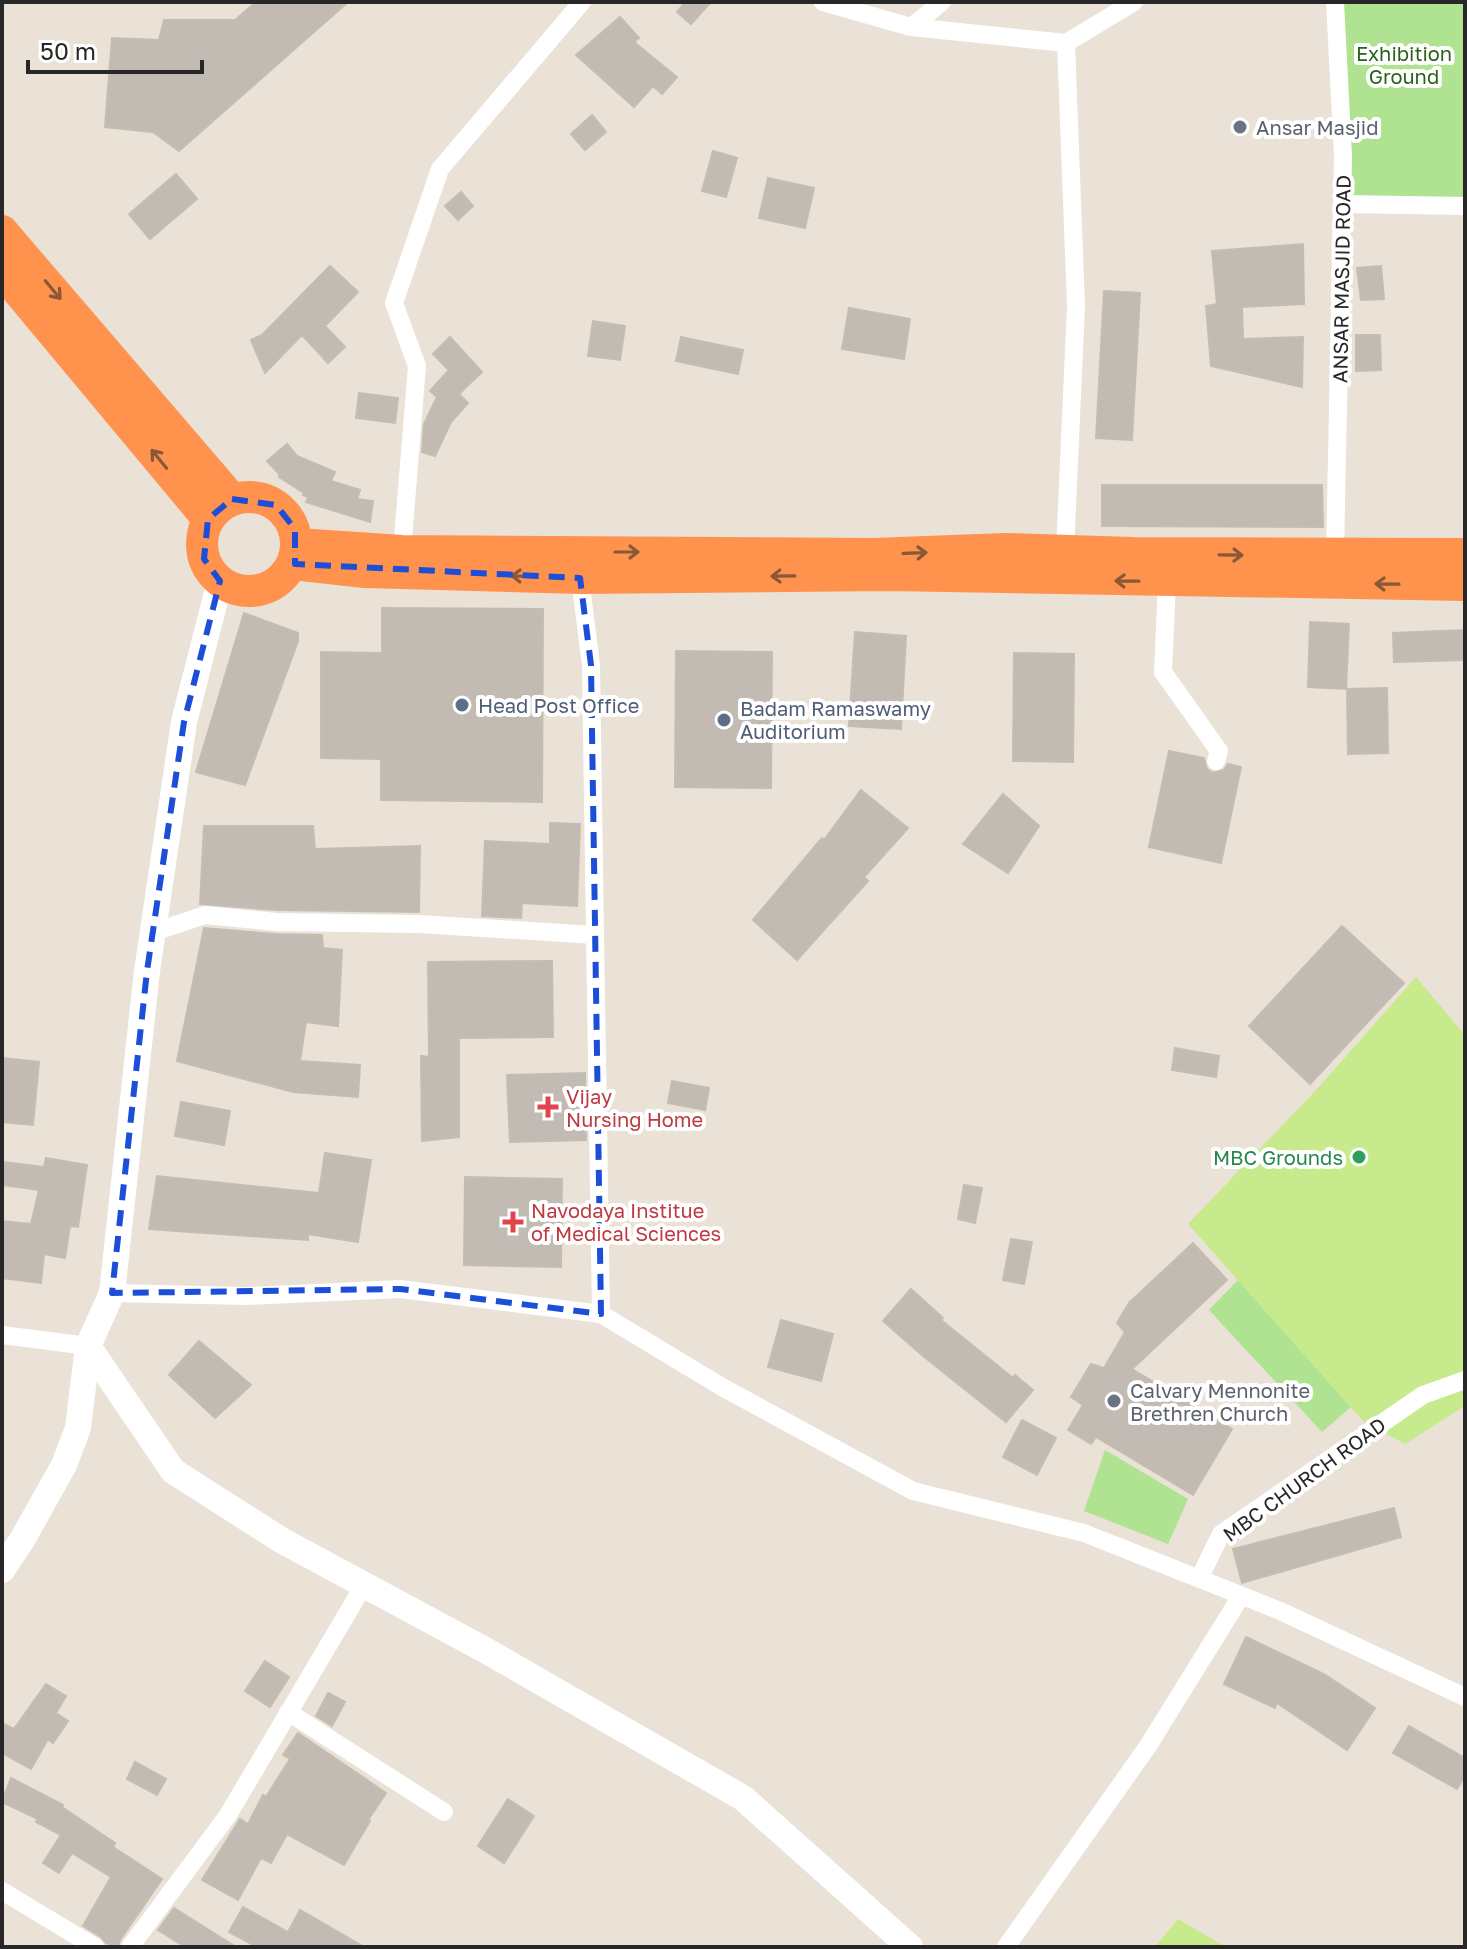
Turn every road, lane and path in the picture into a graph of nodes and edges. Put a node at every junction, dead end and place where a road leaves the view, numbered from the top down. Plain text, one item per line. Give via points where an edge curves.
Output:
1 (582, 2) edge
2 (823, 2) edge
3 (942, 2) edge
4 (1134, 2) edge
5 (1335, 2) edge
6 (911, 27) junction
7 (1066, 43) junction
8 (1343, 204) junction
9 (1465, 206) edge
10 (2, 231) edge
11 (2, 272) edge
12 (220, 509) junction
13 (402, 551) junction
14 (1065, 551) junction
15 (295, 554) junction
16 (1465, 554) edge
17 (1335, 556) junction
18 (580, 578) junction
19 (220, 581) junction
20 (1167, 581) junction
21 (1465, 585) edge
22 (1216, 761) dead end
23 (154, 932) junction
24 (595, 935) junction
25 (112, 1293) junction
26 (601, 1314) junction
27 (2, 1335) edge
28 (88, 1346) junction
29 (1465, 1380) edge
30 (2, 1570) edge
31 (1200, 1577) junction
32 (364, 1585) junction
33 (1241, 1596) junction
34 (1465, 1697) edge
35 (288, 1712) junction
36 (444, 1812) dead end
37 (2, 1891) edge
38 (95, 1947) edge
39 (130, 1947) edge
40 (910, 1947) edge
41 (1006, 1947) edge

1 - 13 street via 440,169 394,303 417,366
2 - 6 street
3 - 6 street
4 - 7 street
5 - 8 street, ANSAR MASJID ROAD
6 - 7 street
7 - 14 street via 1076,306
8 - 9 street
8 - 17 street, ANSAR MASJID ROAD
10 -> 12 highway
12 -> 11 highway
12 - 15 highway via 247,496 276,505 295,529
12 - 19 highway via 203,532 204,559
13 -> 14 highway
13 - 15 highway
14 -> 17 highway
18 -> 15 highway via 380,573
15 - 19 highway via 285,576 261,590 233,588
16 - 17 highway
20 -> 18 highway via 889,575
18 - 24 street via 591,665
19 - 23 street via 184,722
21 -> 20 highway
20 - 22 street via 1163,672 1219,751
23 - 24 street via 205,915
23 - 25 street
24 - 26 street
25 - 26 street via 248,1296 400,1289
25 - 28 street
26 - 31 street via 913,1491 1084,1533
27 - 28 street
28 - 30 street via 78,1428 64,1465
28 - 32 street via 173,1471
29 - 31 street, MBC CHURCH ROAD via 1423,1395 1221,1534
31 - 33 street
32 - 35 street
32 - 40 street via 743,1798
33 - 34 street
33 - 41 street via 1148,1746
35 - 36 street
35 - 39 street via 228,1815
37 - 38 street

